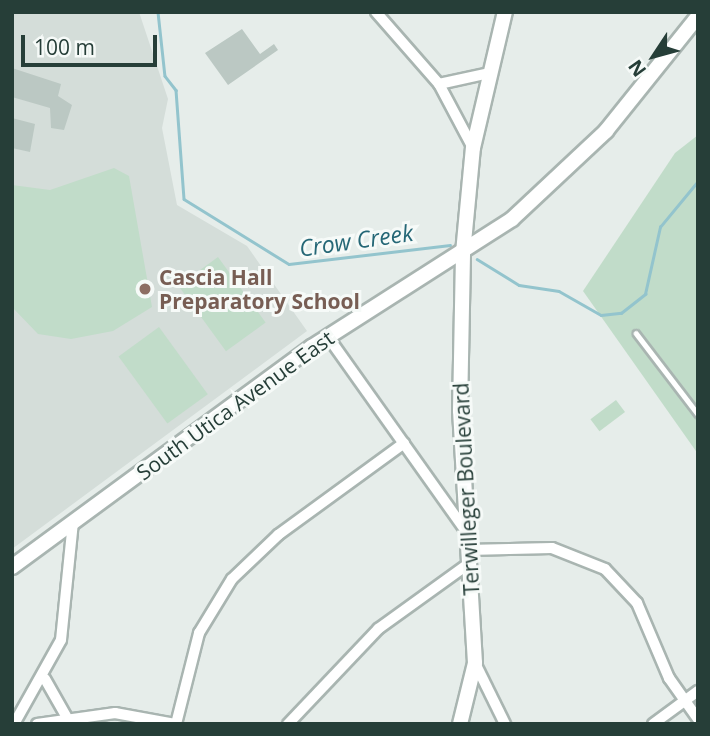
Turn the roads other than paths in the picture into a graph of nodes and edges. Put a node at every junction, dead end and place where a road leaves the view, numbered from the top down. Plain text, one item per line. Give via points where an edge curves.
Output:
1 (376, 12) edge
2 (505, 12) edge
3 (698, 16) edge
4 (489, 73) junction
5 (439, 84) junction
6 (473, 148) junction
7 (463, 253) junction
8 (636, 333) dead end
9 (328, 337) junction
10 (698, 414) edge
11 (404, 443) junction
12 (73, 522) junction
13 (466, 532) junction
14 (468, 557) junction
15 (12, 567) edge
16 (475, 663) junction
17 (45, 679) junction
18 (698, 691) edge
19 (685, 701) junction
20 (66, 716) junction
21 (698, 719) edge
22 (14, 724) edge
23 (37, 724) edge
24 (175, 724) edge
25 (288, 724) edge
26 (460, 724) edge
27 (505, 724) edge
28 (653, 724) edge

1 - 5 street
2 - 4 street, Terwilleger Boulevard
3 - 7 street, South Utica Avenue East via 580,159
4 - 5 street
4 - 6 street, Terwilleger Boulevard
5 - 6 street
6 - 7 street, Terwilleger Boulevard
7 - 9 street, South Utica Avenue East
7 - 13 street, Terwilleger Boulevard
8 - 10 lane
9 - 11 street
9 - 12 street, South Utica Avenue East
11 - 13 street
11 - 24 street via 278,535 232,579 199,633
12 - 15 street, South Utica Avenue East
12 - 17 street via 66,623
13 - 14 street, Terwilleger Boulevard
14 - 16 street, Terwilleger Boulevard
14 - 19 street via 552,548 605,569 637,603
14 - 25 street via 378,629
16 - 26 street, Terwilleger Boulevard
16 - 27 street
17 - 20 street
17 - 22 street
18 - 19 street
19 - 21 street
19 - 28 street
20 - 23 street
20 - 24 street via 115,713

